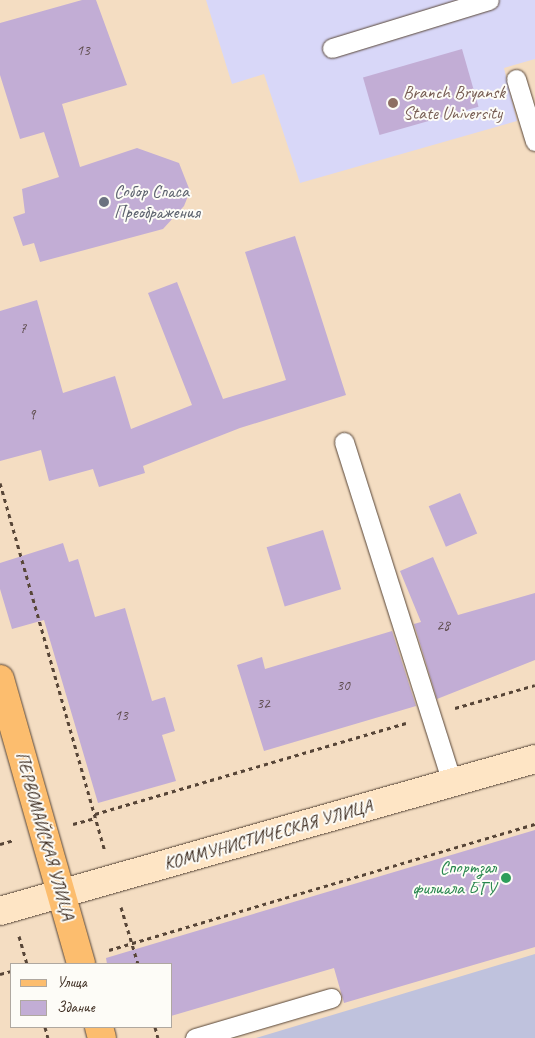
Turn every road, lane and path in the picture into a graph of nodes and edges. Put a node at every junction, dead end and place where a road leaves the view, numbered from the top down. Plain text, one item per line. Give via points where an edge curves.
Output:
1 (489, 0) edge
2 (332, 48) dead end
3 (516, 79) dead end
4 (535, 141) edge
5 (344, 442) dead end
6 (0, 483) edge
7 (0, 679) edge
8 (535, 685) edge
9 (431, 716) junction
10 (535, 759) edge
11 (452, 783) junction
12 (535, 824) edge
13 (61, 894) junction
14 (0, 911) edge
15 (81, 963) edge
16 (138, 963) edge
17 (331, 998) dead end
18 (195, 1038) edge

1 - 2 lane
3 - 4 lane
5 - 9 lane
6 - 9 path via 95,814
7 - 13 main road, ПЕРВОМАЙСКАЯ УЛИЦА
8 - 9 path
9 - 11 lane
10 - 11 main road, КОММУНИСТИЧЕСКАЯ УЛИЦА
11 - 13 main road, КОММУНИСТИЧЕСКАЯ УЛИЦА
12 - 16 path via 132,943
13 - 14 main road, КОММУНИСТИЧЕСКАЯ УЛИЦА
13 - 15 main road, ПЕРВОМАЙСКАЯ УЛИЦА
17 - 18 lane

